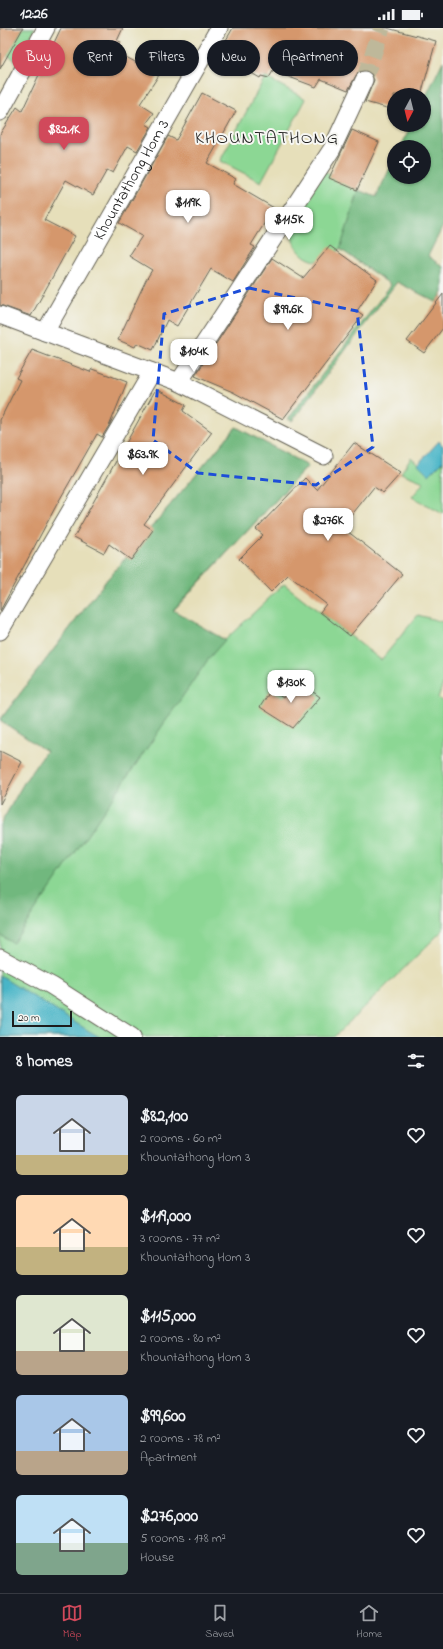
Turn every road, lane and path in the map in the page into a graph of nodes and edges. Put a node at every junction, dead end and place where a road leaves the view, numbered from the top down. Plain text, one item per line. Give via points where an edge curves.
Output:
1 (46, 28) edge
2 (219, 28) edge
3 (364, 80) tunnel mouth
4 (0, 112) edge
5 (0, 315) edge
6 (45, 332) junction
7 (152, 372) junction
8 (179, 382) junction
9 (324, 456) dead end
10 (0, 631) edge
11 (0, 958) edge
12 (132, 1037) edge

1 - 4 street
2 - 6 street, Khountathong Hom 3
3 - 8 street via 332,149
5 - 6 street
6 - 7 street
7 - 8 street
7 - 10 street
8 - 9 street
11 - 12 street via 52,986

